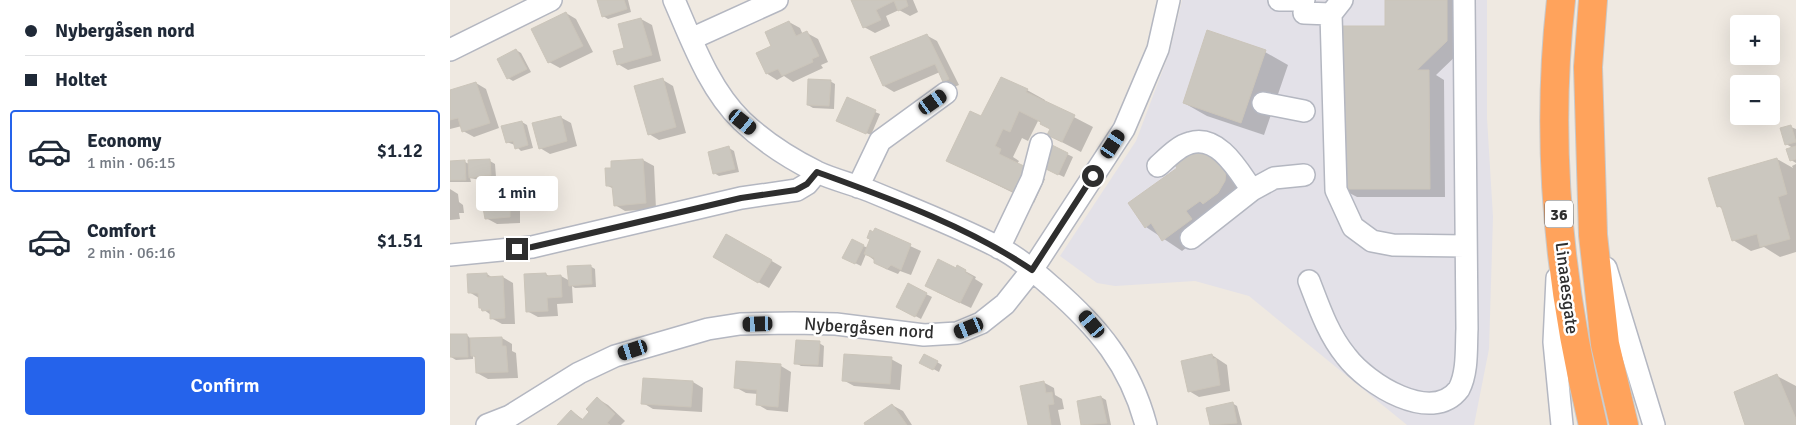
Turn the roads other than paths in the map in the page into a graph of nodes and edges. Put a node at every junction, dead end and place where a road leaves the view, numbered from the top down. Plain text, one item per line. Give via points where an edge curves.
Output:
1 (551, 0) edge
2 (674, 0) edge
3 (777, 0) edge
4 (1169, 0) edge
5 (1279, 0) edge
6 (1464, 0) edge
7 (1561, 0) edge
8 (1593, 0) edge
9 (1304, 7) edge
10 (1337, 7) edge
11 (691, 39) junction
12 (450, 50) edge
13 (946, 92) dead end
14 (1263, 103) dead end
15 (1304, 111) dead end
16 (1040, 144) dead end
17 (1158, 166) dead end
18 (817, 172) junction
19 (1304, 175) dead end
20 (858, 187) junction
21 (1252, 190) junction
22 (1592, 215) junction
23 (1559, 223) junction
24 (1192, 238) dead end
25 (1465, 246) junction
26 (999, 248) junction
27 (450, 255) edge
28 (1032, 270) junction
29 (1309, 281) dead end
30 (487, 425) edge
31 (1146, 425) edge
32 (1562, 425) edge
33 (1593, 425) edge
34 (1624, 425) edge
35 (1654, 425) edge

1 - 12 street
2 - 11 street
3 - 11 street
4 - 28 street, Nybergåsen nord via 1158,49 1124,129
5 - 9 street
6 - 25 street
7 - 23 highway, Linaaesgate / 36 via 1555,100
8 - 22 highway, Linaaesgate / 36 via 1588,67
9 - 10 street
10 - 25 street via 1336,190 1353,228 1372,241 1393,245
11 - 18 street via 726,104 767,141
13 - 20 street via 880,141
14 - 15 street
16 - 26 street via 1032,178
17 - 21 street via 1191,142 1213,145 1229,158
18 - 20 street
18 - 27 street via 807,184 796,190 741,198 532,247
19 - 21 street via 1274,178
20 - 26 street
21 - 24 street
22 - 34 highway, Linaaesgate / 36 via 1605,344
22 - 35 street
23 - 32 street via 1554,342
23 - 33 highway, Linaaesgate / 36 via 1572,330
25 - 29 street via 1467,329 1460,387 1454,397 1433,410 1402,404 1371,384 1345,356 1324,319
26 - 28 street
28 - 30 street, Nybergåsen nord via 999,309 981,323 957,333 924,335 836,324 794,323 740,324 708,329 615,356 510,416
28 - 31 street via 1082,313 1110,347 1132,382

